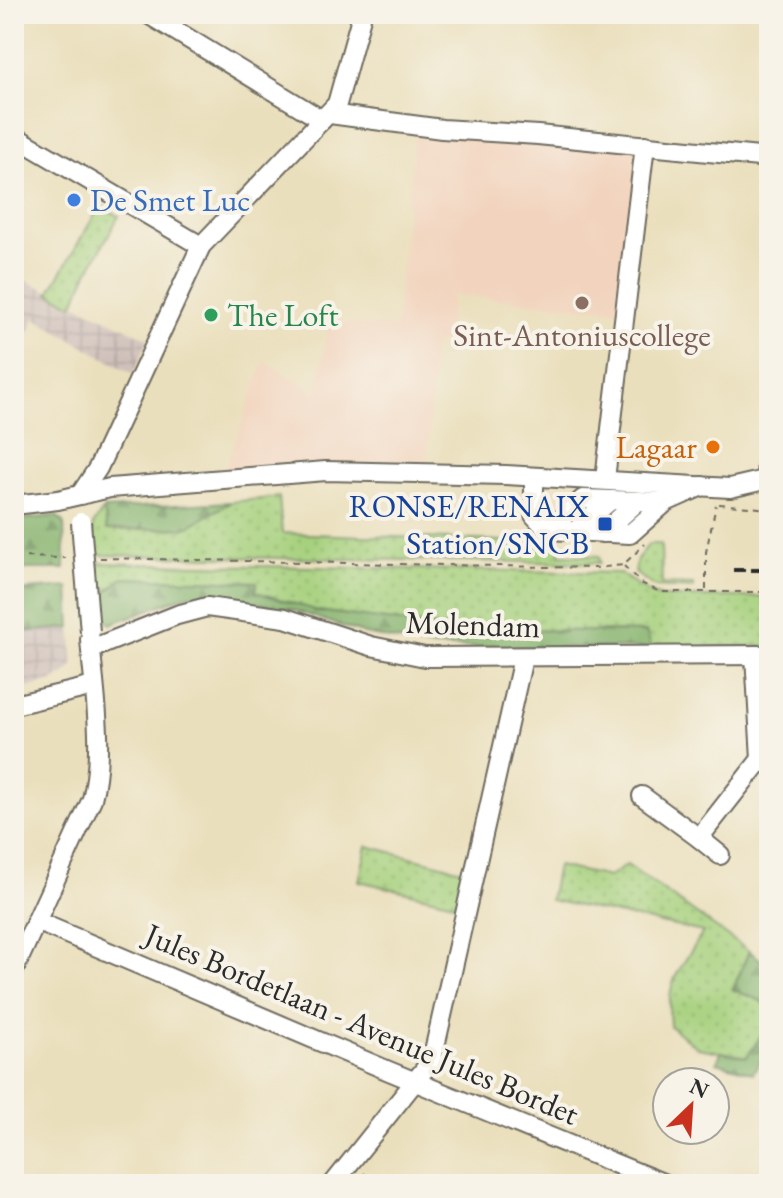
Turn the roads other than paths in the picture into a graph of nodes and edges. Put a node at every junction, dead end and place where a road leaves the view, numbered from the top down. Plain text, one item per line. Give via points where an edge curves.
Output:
1 (148, 14) edge
2 (362, 14) edge
3 (326, 117) junction
4 (14, 136) edge
5 (645, 145) junction
6 (769, 158) edge
7 (201, 246) junction
8 (769, 420) edge
9 (534, 477) junction
10 (605, 479) junction
11 (767, 480) edge
12 (702, 486) junction
13 (80, 495) junction
14 (632, 501) junction
15 (14, 505) edge
16 (582, 532) junction
17 (90, 641) junction
18 (762, 655) edge
19 (523, 658) junction
20 (94, 686) junction
21 (14, 705) edge
22 (765, 762) edge
23 (642, 796) dead end
24 (699, 838) junction
25 (720, 855) dead end
26 (36, 921) junction
27 (14, 970) edge
28 (418, 1081) junction
29 (333, 1184) edge
30 (665, 1184) edge

1 - 3 street
2 - 3 street via 341,97
3 - 5 street
3 - 7 street
4 - 7 street
5 - 6 street
5 - 10 street
7 - 13 street via 98,468
8 - 11 street
9 - 10 street
9 - 13 street via 326,471 110,488
9 - 16 street via 534,515
10 - 12 street
11 - 12 street via 730,488
12 - 14 street
13 - 15 street
13 - 17 street, bridge
14 - 16 street
14 - 16 street
14 - 16 street
17 - 19 street, Molendam via 207,607 285,618 398,653
17 - 20 street
18 - 19 street, Molendam
18 - 22 street
19 - 28 street via 435,1053
20 - 21 street
20 - 26 street via 99,748 92,799
22 - 24 street
23 - 24 street
24 - 25 street
26 - 27 street
26 - 28 street, Jules Bordetlaan - Avenue Jules Bordet
28 - 29 street
28 - 30 street, Jules Bordetlaan - Avenue Jules Bordet

